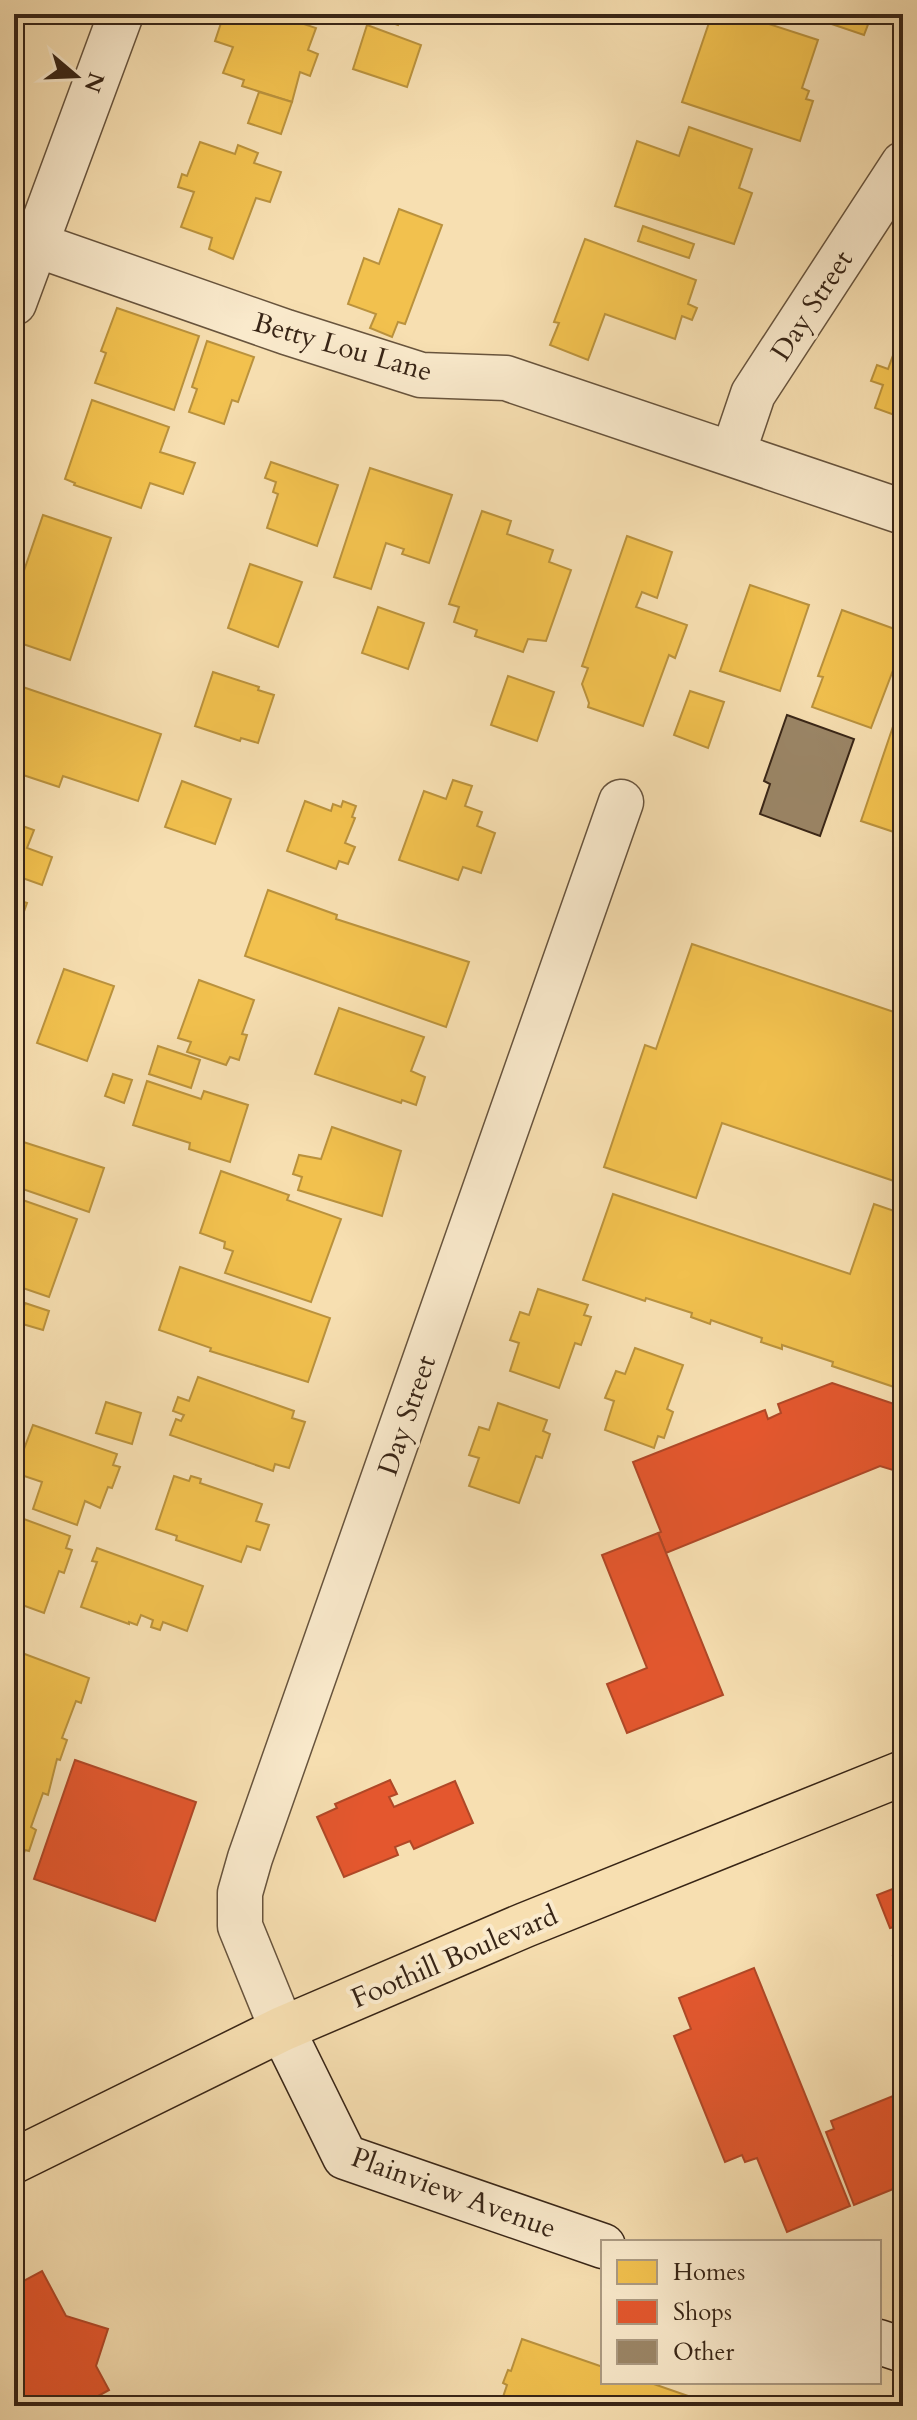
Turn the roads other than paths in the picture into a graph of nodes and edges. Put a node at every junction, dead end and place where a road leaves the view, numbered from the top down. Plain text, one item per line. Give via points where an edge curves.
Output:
1 (121, 14) edge
2 (903, 164) edge
3 (24, 240) edge
4 (14, 303) edge
5 (733, 453) junction
6 (903, 512) edge
7 (621, 802) dead end
8 (903, 1773) edge
9 (282, 2029) junction
10 (15, 2157) edge
11 (601, 2245) edge
12 (881, 2343) edge
13 (903, 2350) edge

1 - 3 street
2 - 5 street, Day Street via 753,394
3 - 4 street
3 - 5 street, Betty Lou Lane via 421,375 506,378
5 - 6 street, Betty Lou Lane
7 - 9 street, Day Street via 240,1893 240,1926
8 - 9 main road, Foothill Boulevard
9 - 10 main road, Foothill Boulevard
9 - 11 street, Plainview Avenue via 345,2157
12 - 13 street

